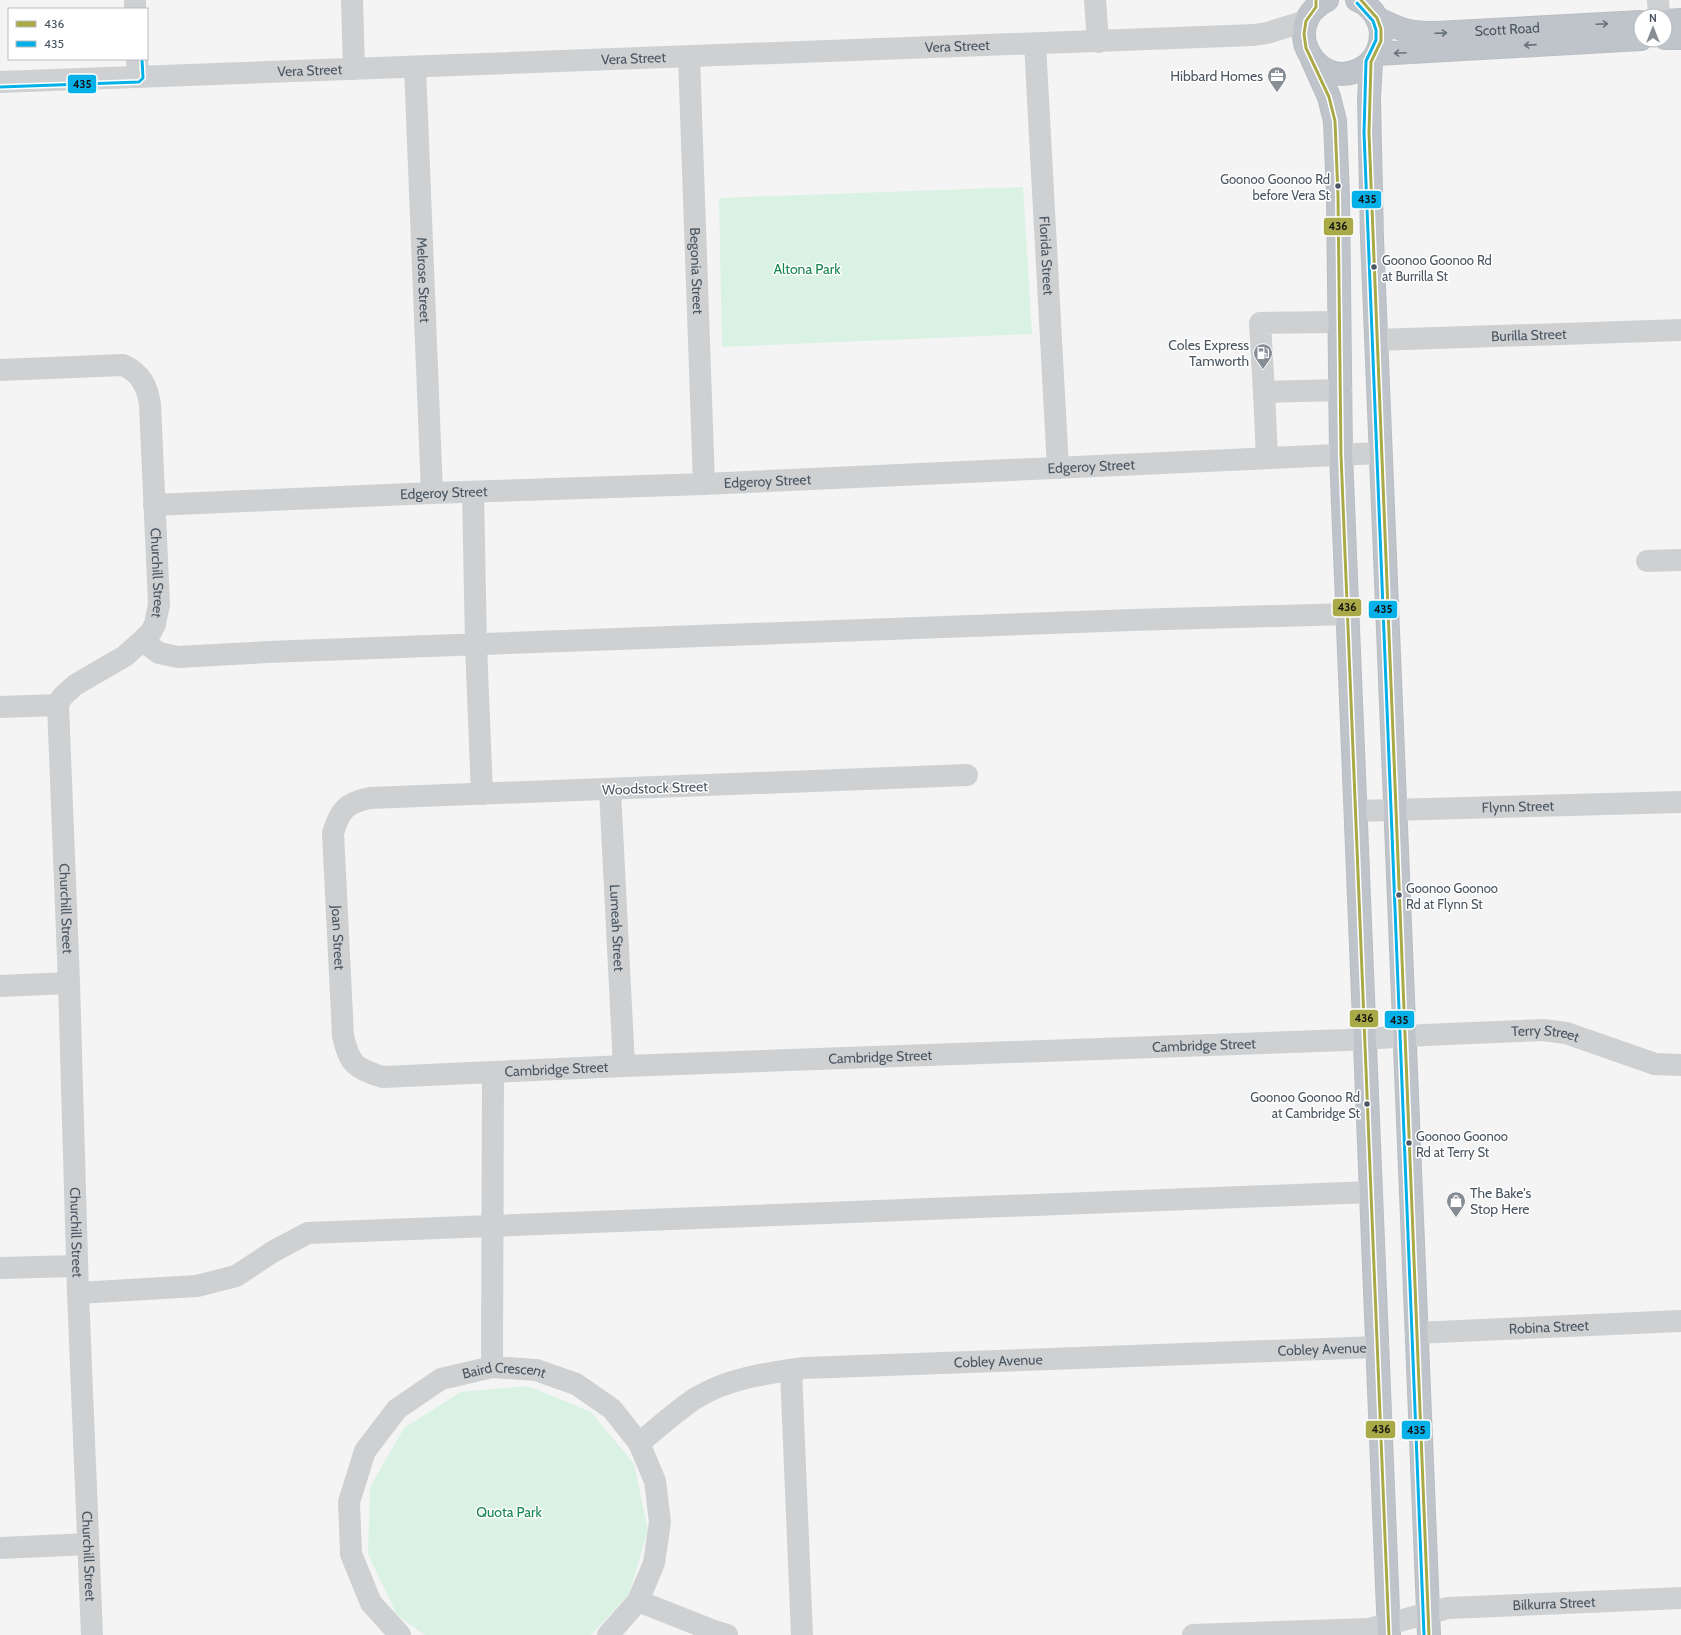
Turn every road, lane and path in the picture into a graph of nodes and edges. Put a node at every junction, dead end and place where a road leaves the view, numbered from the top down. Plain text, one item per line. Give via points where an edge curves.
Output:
1 (352, 0) edge
2 (1095, 0) edge
3 (1327, 0) edge
4 (1357, 0) edge
5 (1377, 18) junction
6 (1306, 21) junction
7 (1633, 22) edge
8 (1267, 33) junction
9 (1633, 40) edge
10 (1098, 42) junction
11 (1035, 44) junction
12 (1309, 53) junction
13 (689, 57) junction
14 (1374, 58) junction
15 (415, 67) junction
16 (137, 68) edge
17 (354, 69) junction
18 (0, 82) edge
19 (1340, 322) junction
20 (1681, 330) edge
21 (1376, 340) junction
22 (0, 370) edge
23 (1341, 390) junction
24 (1264, 392) junction
25 (1381, 453) junction
26 (1341, 455) junction
27 (1268, 458) junction
28 (1058, 468) junction
29 (704, 484) junction
30 (473, 492) junction
31 (432, 493) junction
32 (154, 505) junction
33 (1681, 560) edge
34 (1647, 561) dead end
35 (1348, 614) junction
36 (144, 639) junction
37 (476, 645) junction
38 (58, 705) junction
39 (0, 707) edge
40 (967, 775) dead end
41 (610, 790) junction
42 (482, 794) junction
43 (1681, 802) edge
44 (345, 807) joint
45 (1395, 810) junction
46 (1355, 811) junction
47 (69, 983) junction
48 (0, 986) edge
49 (1405, 1036) junction
50 (1366, 1039) junction
51 (1681, 1065) edge
52 (624, 1066) junction
53 (358, 1068) joint
54 (492, 1072) junction
55 (1371, 1192) junction
56 (493, 1225) junction
57 (77, 1266) junction
58 (0, 1268) edge
59 (78, 1293) junction
60 (1681, 1321) edge
61 (1416, 1333) junction
62 (1378, 1347) junction
63 (492, 1367) junction
64 (791, 1370) junction
65 (639, 1443) junction
66 (88, 1544) junction
67 (0, 1548) edge
68 (1681, 1598) edge
69 (638, 1601) junction
70 (1428, 1624) edge
71 (1389, 1630) edge
72 (92, 1635) edge
73 (400, 1635) edge
74 (608, 1635) edge
75 (727, 1635) edge
76 (802, 1635) edge
77 (1192, 1635) edge

1 - 17 street
2 - 10 street
3 - 6 highway via 1316,8
4 - 5 highway, Scott Road via 1371,9
5 -> 7 highway, Scott Road via 1395,28 1415,33
5 - 14 highway via 1381,29 1381,41
6 - 8 street, Vera Street
6 - 12 highway via 1304,34
8 - 10 street, Vera Street
8 - 12 street, Vera Street
9 -> 14 highway, Scott Road
10 - 11 street, Vera Street
11 - 13 street, Vera Street
11 - 28 street, Florida Street
12 - 14 highway via 1322,68 1334,73 1348,74 1360,70
12 - 19 highway via 1329,97 1335,121
13 - 15 street, Vera Street
13 - 29 street, Begonia Street
14 - 21 highway via 1369,100 1369,132
15 - 17 street, Vera Street
15 - 31 street, Melrose Street
16 - 17 street, Vera Street
16 - 18 street, Vera Street
19 - 23 highway
19 - 24 street via 1260,323
20 - 21 street, Burilla Street
21 - 25 highway
22 - 32 street, Churchill Street via 124,365 137,373 144,381 150,404
23 - 24 street
23 - 26 highway
24 - 27 street
25 - 26 street, Edgeroy Street
25 - 45 highway
26 - 27 street, Edgeroy Street
26 - 35 highway
27 - 28 street, Edgeroy Street
28 - 29 street, Edgeroy Street
29 - 30 street, Edgeroy Street
30 - 31 street, Edgeroy Street
30 - 37 street
31 - 32 street, Edgeroy Street
32 - 36 street, Churchill Street via 158,604 155,624
33 - 34 street
35 - 37 street
35 - 46 highway
36 - 37 street via 159,652 178,657
36 - 38 street, Churchill Street via 125,656 75,685 62,697
37 - 42 street
38 - 39 street
38 - 47 street, Churchill Street
40 - 41 street, Woodstock Street
41 - 42 street, Woodstock Street
41 - 52 street, Lumeah Street
42 - 44 street, Woodstock Street via 370,798
43 - 45 street, Flynn Street
44 - 53 street, Joan Street via 337,819 333,833 341,1005 346,1052
45 - 46 street, Flynn Street
45 - 49 highway
46 - 50 highway
47 - 48 street
47 - 57 street, Churchill Street
49 - 50 street, Cambridge Street
49 - 51 street, Terry Street via 1556,1031 1655,1064
49 - 61 highway
50 - 52 street, Cambridge Street
50 - 55 highway
52 - 54 street, Cambridge Street
53 - 54 street, Cambridge Street via 382,1077
54 - 56 street
55 - 56 street
55 - 62 highway
56 - 59 street via 308,1233 236,1276 197,1286
56 - 63 street
57 - 58 street
57 - 59 street, Churchill Street
59 - 66 street, Churchill Street
60 - 61 street, Robina Street
61 - 70 highway
62 - 64 street, Cobley Avenue
62 - 71 highway
63 - 65 street, Baird Crescent via 536,1370 576,1384 612,1409
63 - 73 street, Baird Crescent via 441,1379 397,1409 365,1451 349,1502 351,1554 371,1603
64 - 65 street, Cobley Avenue via 763,1374 718,1387 696,1398
64 - 76 street
65 - 69 street, Baird Crescent via 655,1481 660,1522 654,1563
66 - 67 street
66 - 72 street, Churchill Street
68 - 70 street, Bilkurra Street via 1448,1608
69 - 74 street, Baird Crescent
69 - 75 street
70 - 71 street, Bilkurra Street
71 - 77 street, Bilkurra Street

